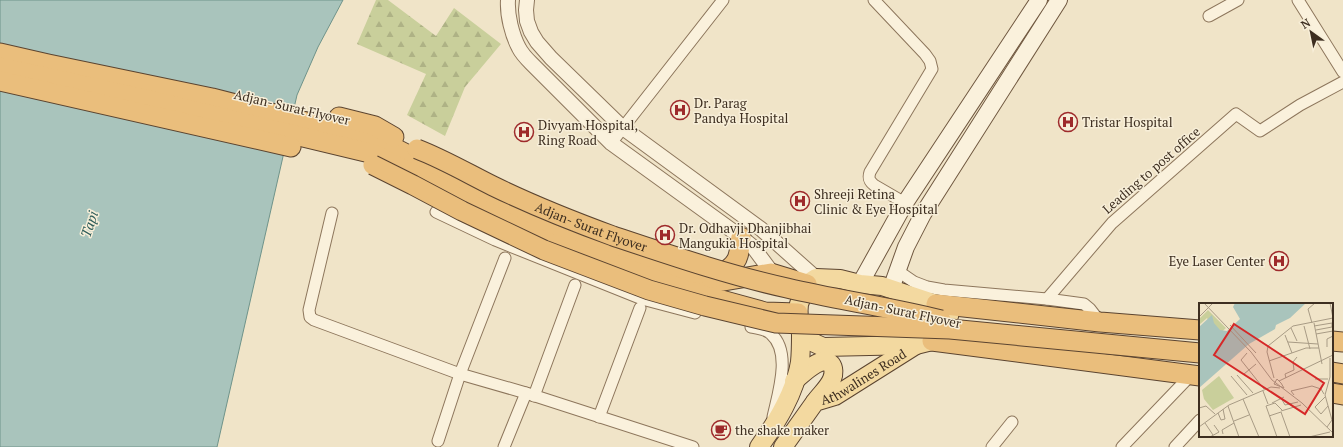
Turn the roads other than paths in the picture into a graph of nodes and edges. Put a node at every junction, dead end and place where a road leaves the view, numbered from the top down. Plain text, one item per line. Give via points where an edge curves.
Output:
1 (508, 0) edge
2 (527, 0) edge
3 (723, 0) edge
4 (874, 0) edge
5 (1039, 0) edge
6 (1059, 0) edge
7 (1238, 0) edge
8 (1298, 0) edge
9 (1209, 16) dead end
10 (0, 42) edge
11 (0, 52) edge
12 (0, 67) edge
13 (1343, 72) edge
14 (0, 81) edge
15 (1343, 82) edge
16 (623, 128) junction
17 (611, 143) junction
18 (368, 145) junction
19 (905, 203) junction
20 (436, 212) dead end
21 (332, 213) dead end
22 (741, 237) junction
23 (505, 258) dead end
24 (898, 271) junction
25 (771, 273) junction
26 (702, 279) junction
27 (812, 281) junction
28 (860, 284) junction
29 (574, 285) dead end
30 (891, 289) junction
31 (1046, 299) junction
32 (936, 304) junction
33 (640, 308) dead end
34 (798, 309) junction
35 (1100, 322) junction
36 (1199, 330) edge
37 (802, 334) junction
38 (1333, 341) edge
39 (1343, 342) edge
40 (924, 343) junction
41 (1199, 348) edge
42 (1199, 353) edge
43 (1333, 362) edge
44 (1343, 363) edge
45 (1333, 372) edge
46 (460, 374) junction
47 (1343, 374) edge
48 (1196, 375) edge
49 (794, 382) junction
50 (1333, 393) edge
51 (530, 395) junction
52 (1343, 395) edge
53 (815, 402) junction
54 (599, 417) junction
55 (1199, 421) edge
56 (1012, 422) dead end
57 (770, 431) junction
58 (438, 441) dead end
59 (504, 447) edge
60 (693, 447) edge
61 (759, 447) edge
62 (783, 447) edge
63 (992, 447) edge
64 (1122, 447) edge
65 (1175, 447) edge

1 - 17 street via 507,10 519,49
2 - 16 street via 527,21 537,42
3 - 16 street
4 - 19 street via 925,54 932,69 870,172 870,182
5 - 19 main road
6 - 24 main road via 923,214 906,247
7 - 9 street
8 - 13 street
10 - 41 highway, Adjan- Surat Flyover, bridge via 367,123 546,210 696,263 787,288 910,312 952,323
11 - 18 highway via 212,98
12 - 18 highway
14 - 42 highway, Adjan- Surat Flyover, bridge via 373,165 544,250 649,290 776,323 950,329
15 - 31 street, Leading to post office via 1300,105 1260,131 1236,114 1112,223
16 - 17 street
16 - 27 street via 760,229
17 - 22 street
18 - 26 highway via 381,141 535,220 678,273
18 - 34 highway via 374,154 544,241 588,254 685,290 765,312
19 - 28 main road
20 - 57 street via 495,240 642,299 770,333 777,340 782,356 782,372
21 - 46 street via 309,310 310,318
22 - 25 street via 753,247
22 - 26 highway via 738,258 732,265 715,277
23 - 46 street
24 - 30 main road
24 - 31 street via 926,287
25 - 26 highway via 724,281
25 - 27 highway
25 - 34 street
27 - 28 main road via 840,279
27 - 34 main road
28 - 30 main road
29 - 51 street
30 - 32 main road
31 - 35 street via 1084,304
32 - 35 highway
32 - 40 main road, Athwalines Road via 949,316 941,336
33 - 54 street
34 - 37 main road
35 - 36 highway
37 - 40 main road via 823,347
37 - 49 main road via 800,362
38 - 39 highway
40 - 48 highway
40 - 53 main road, Athwalines Road via 835,396
43 - 44 highway
45 - 47 highway
46 - 51 street
46 - 58 street
48 - 64 street
49 - 53 main road via 809,368 827,361 834,371 832,380
49 - 57 main road via 787,402
50 - 52 highway
51 - 54 street
51 - 59 street
53 - 62 main road, Athwalines Road
54 - 60 street
55 - 65 street
56 - 63 street
57 - 61 main road

